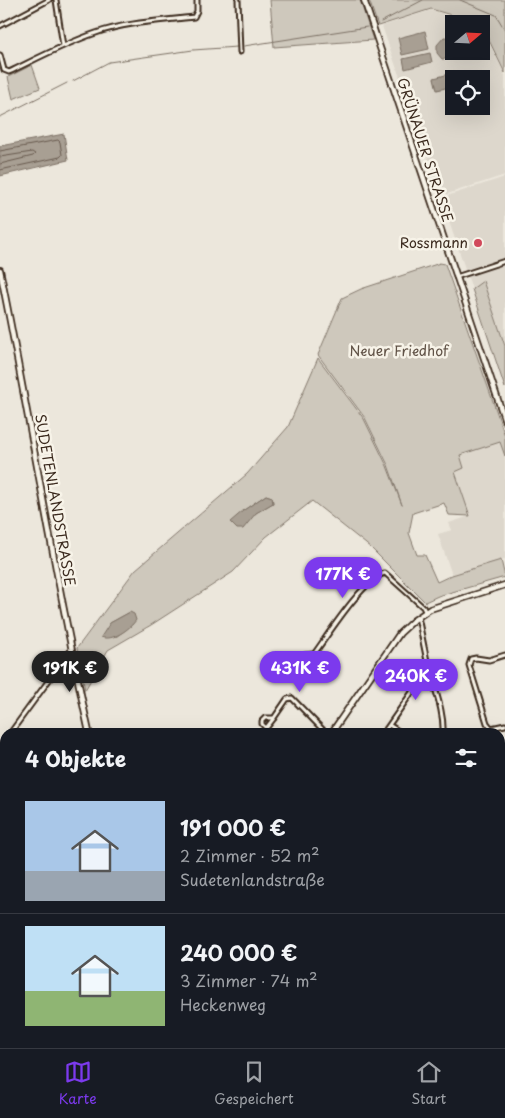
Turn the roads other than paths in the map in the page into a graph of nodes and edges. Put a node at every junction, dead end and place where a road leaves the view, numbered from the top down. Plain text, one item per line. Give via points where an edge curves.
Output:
1 (49, 0) edge
2 (56, 0) edge
3 (197, 0) edge
4 (238, 0) edge
5 (364, 0) edge
6 (0, 26) edge
7 (63, 46) junction
8 (240, 52) dead end
9 (0, 55) edge
10 (505, 261) edge
11 (0, 270) edge
12 (456, 277) junction
13 (505, 421) edge
14 (505, 584) edge
15 (425, 611) junction
16 (418, 616) junction
17 (71, 650) junction
18 (314, 654) dead end
19 (505, 655) edge
20 (426, 672) junction
21 (274, 718) dead end
22 (389, 725) junction
23 (505, 725) edge
24 (14, 728) edge
25 (88, 728) edge
26 (321, 728) edge
27 (335, 728) edge
28 (387, 728) edge
29 (394, 728) edge
30 (442, 728) edge

1 - 6 street
2 - 7 street
3 - 7 street via 198,11 194,17 145,22 97,32
4 - 8 street
5 - 12 street, GRÜNAUER STRASSE
7 - 9 street via 9,72 4,70
10 - 12 street
11 - 17 street, SUDETENLANDSTRASSE
12 - 13 street, GRÜNAUER STRASSE
14 - 15 street
15 - 16 street
15 - 18 street via 385,572 382,573 353,601
16 - 20 street via 428,663
16 - 27 street via 400,634
17 - 24 street
17 - 25 street, SUDETENLANDSTRASSE
19 - 23 street via 489,660 471,659 469,665 487,723 490,728
20 - 22 street
20 - 30 street via 432,674
21 - 26 street via 287,699 292,698
22 - 28 street
22 - 29 street

